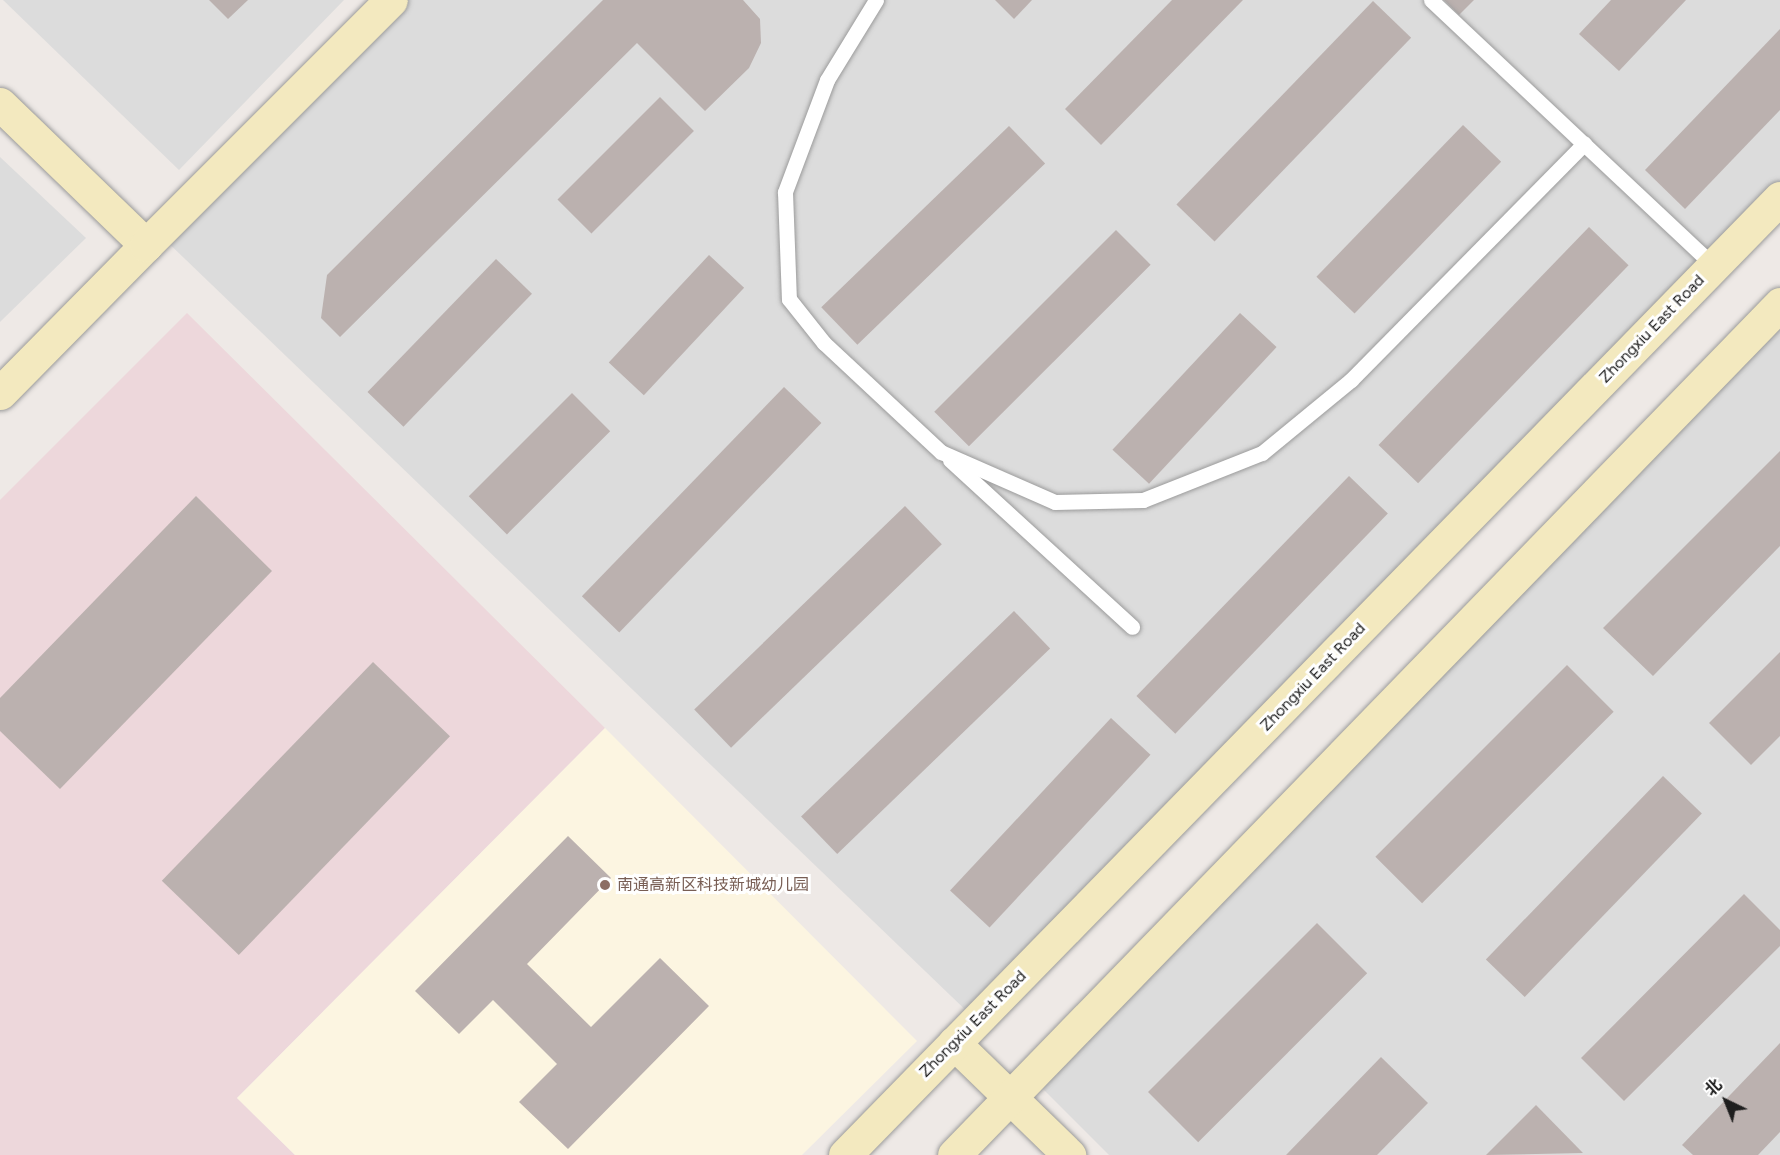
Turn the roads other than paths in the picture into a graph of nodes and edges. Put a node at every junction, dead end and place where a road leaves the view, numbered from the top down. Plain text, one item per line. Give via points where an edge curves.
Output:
1 (391, 0) edge
2 (876, 0) edge
3 (1431, 0) edge
4 (0, 104) edge
5 (1584, 144) junction
6 (1780, 198) edge
7 (146, 245) junction
8 (1714, 266) junction
9 (1780, 304) edge
10 (0, 393) edge
11 (941, 452) junction
12 (1132, 627) dead end
13 (954, 1043) junction
14 (1010, 1098) junction
15 (845, 1155) edge
16 (954, 1155) edge
17 (1069, 1155) edge

1 - 7 main road
2 - 11 lane via 827,80 785,192 789,299 824,344
3 - 5 lane
4 - 7 main road
5 - 8 lane
5 - 11 lane via 1351,380 1262,453 1143,500 1055,502
6 - 8 main road, Zhongxiu East Road
7 - 10 main road
8 - 13 main road, Zhongxiu East Road
9 - 14 main road
11 - 12 lane
13 - 14 main road
13 - 15 main road, Zhongxiu East Road
14 - 16 main road
14 - 17 main road

